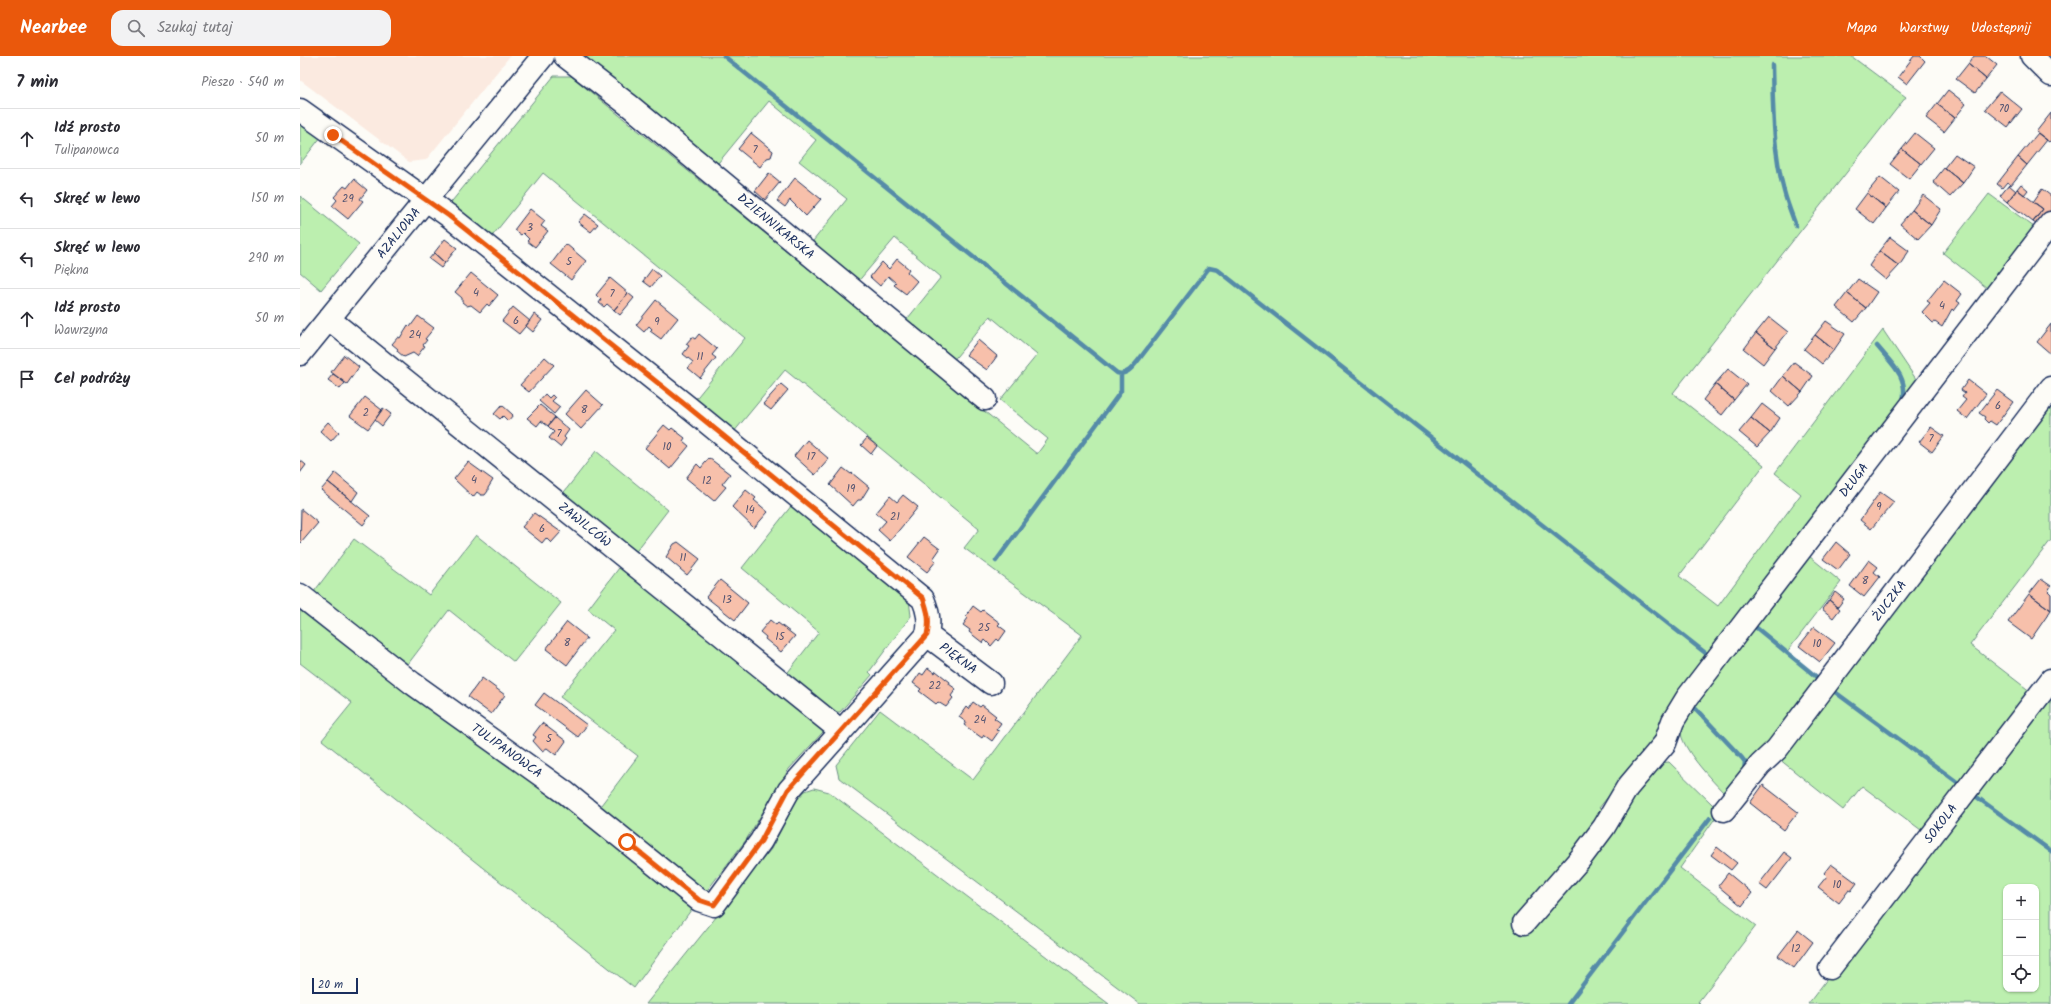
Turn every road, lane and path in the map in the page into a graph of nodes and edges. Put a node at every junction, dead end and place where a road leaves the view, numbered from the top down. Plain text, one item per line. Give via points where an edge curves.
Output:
1 (543, 56) edge
2 (565, 56) edge
3 (2032, 56) edge
4 (2051, 75) edge
5 (300, 110) edge
6 (426, 199) junction
7 (2051, 223) edge
8 (329, 318) junction
9 (300, 354) edge
10 (2051, 388) edge
11 (985, 398) dead end
12 (300, 595) edge
13 (927, 635) junction
14 (2051, 680) edge
15 (991, 683) dead end
16 (841, 731) junction
17 (1724, 810) dead end
18 (1524, 922) dead end
19 (1830, 968) dead end

1 - 6 street, AZALIOWA
2 - 11 street, DZIENNIKARSKA via 630,106
3 - 4 street
5 - 6 street, PIĘKNA
6 - 8 street, AZALIOWA
6 - 13 street, PIĘKNA via 923,598 928,611
7 - 18 street, DŁUGA via 1687,698 1664,743 1627,788 1604,827 1580,859
8 - 9 street, AZALIOWA
8 - 16 street, ZAWILCÓW
10 - 17 street, ŻUCZKA via 1777,749 1760,765
12 - 16 street, TULIPANOWCA via 412,683 566,793 699,900 714,905 761,841 788,790
13 - 15 street, PIĘKNA
13 - 16 street
14 - 19 street, SOKOLA

